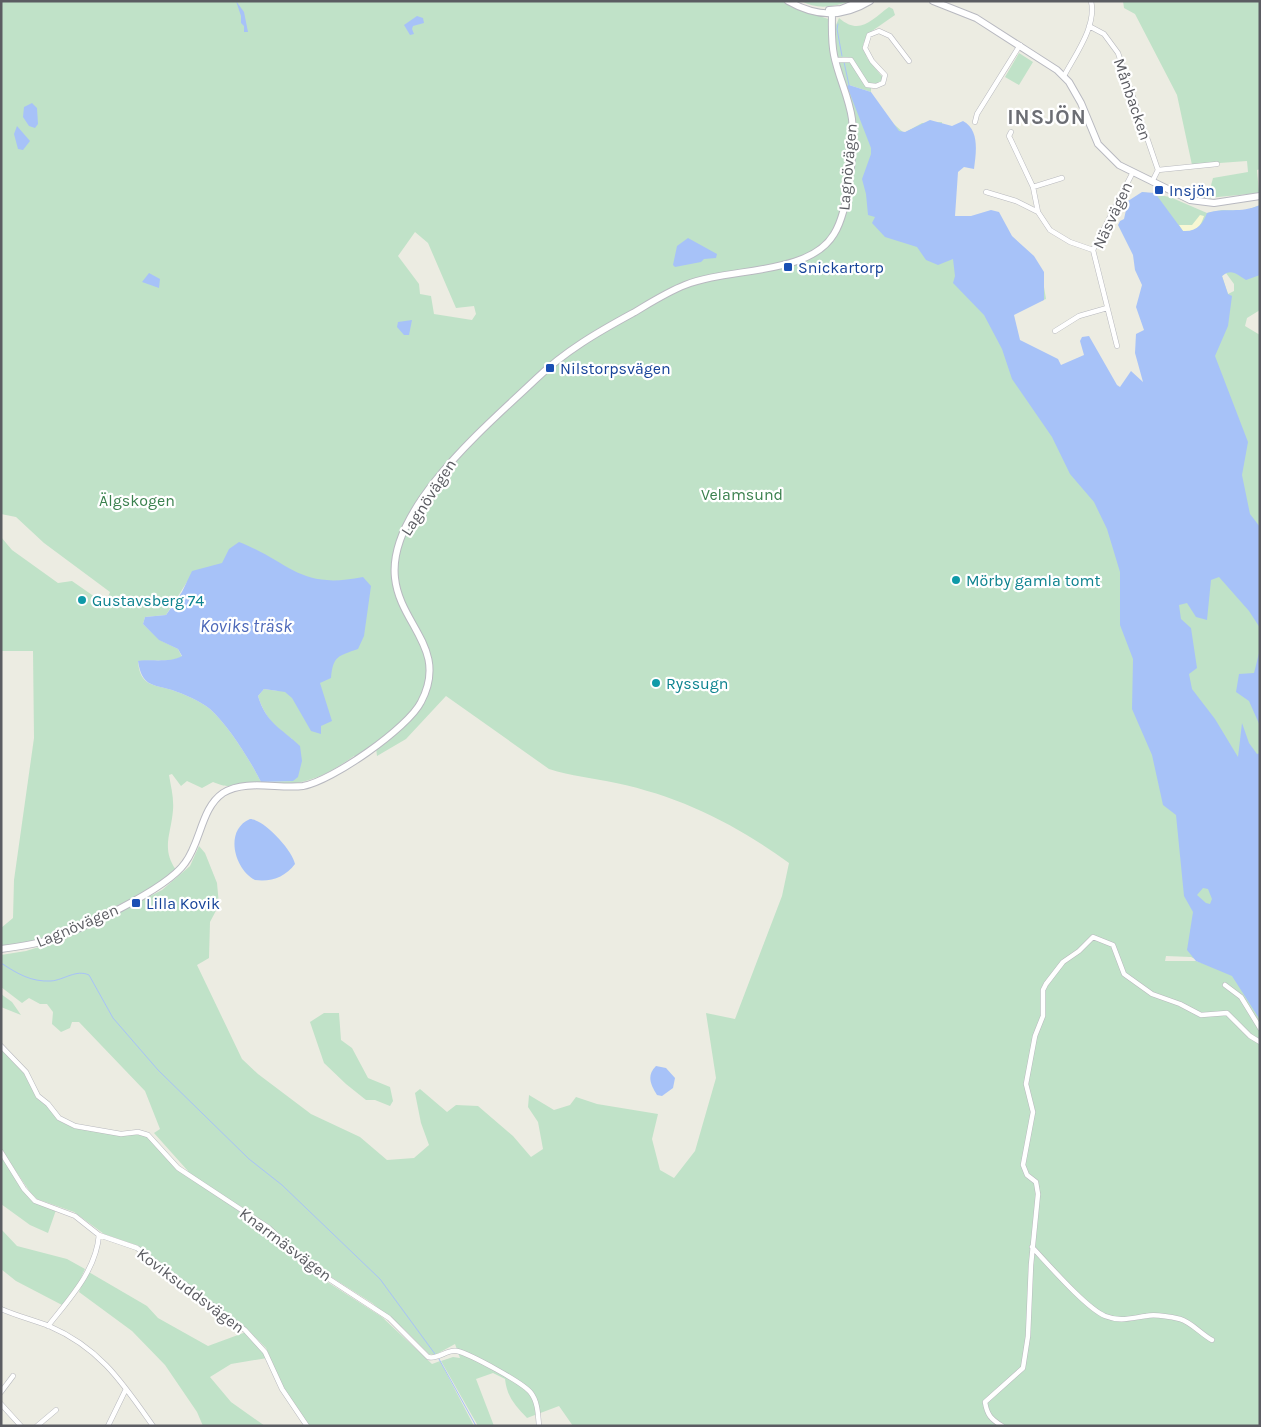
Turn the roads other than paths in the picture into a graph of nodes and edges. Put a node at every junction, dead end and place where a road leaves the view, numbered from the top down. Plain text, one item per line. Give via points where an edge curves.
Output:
1 (788, 1) edge
2 (794, 1) edge
3 (861, 1) edge
4 (870, 1) edge
5 (933, 1) edge
6 (1091, 1) edge
7 (832, 13) junction
8 (1089, 26) junction
9 (1020, 45) junction
10 (840, 59) junction
11 (909, 61) dead end
12 (1064, 76) junction
13 (975, 122) dead end
14 (1011, 132) dead end
15 (1217, 164) dead end
16 (1158, 170) junction
17 (1133, 172) junction
18 (1062, 178) dead end
19 (1152, 182) junction
20 (1033, 187) junction
21 (986, 192) dead end
22 (1260, 196) edge
23 (1038, 212) junction
24 (1094, 250) junction
25 (1106, 308) junction
26 (1054, 331) dead end
27 (1116, 346) dead end
28 (1, 949) edge
29 (1225, 985) dead end
30 (1260, 1028) edge
31 (1260, 1042) edge
32 (1, 1046) edge
33 (1, 1152) edge
34 (99, 1235) junction
35 (1032, 1247) junction
36 (1, 1310) edge
37 (48, 1326) junction
38 (1212, 1340) dead end
39 (13, 1376) dead end
40 (126, 1389) junction
41 (1, 1392) edge
42 (1, 1404) edge
43 (56, 1410) dead end
44 (21, 1426) edge
45 (36, 1426) edge
46 (108, 1426) edge
47 (153, 1426) edge
48 (306, 1426) edge
49 (539, 1426) edge
50 (1002, 1426) edge

1 - 7 street via 808,10
2 - 7 street
3 - 7 street
4 - 7 street via 850,11
5 - 9 street via 969,15
6 - 8 street
7 - 10 street, Lagnövägen via 832,40
8 - 12 street
8 - 16 street, Månbacken via 1104,34 1118,53
9 - 12 street
9 - 13 street
10 - 11 street via 854,62 866,85 883,83 885,75 865,48 870,35 879,31 890,36
10 - 28 street, Lagnövägen via 853,138 845,206 830,241 818,252 793,263 723,274 682,286 582,341 552,364 458,453 437,478 410,520 397,550 395,581 427,647 430,670 425,694 412,717 367,752 317,782 292,787 242,786 227,790 209,809 188,860 166,883 55,938
12 - 17 street via 1098,144 1115,162
14 - 20 street via 1009,136
15 - 16 street
16 - 19 street
17 - 19 street
17 - 24 street, Näsvägen
18 - 20 street
19 - 22 street via 1198,201 1214,203
20 - 23 street
21 - 23 street
23 - 24 street via 1050,230 1063,239
24 - 25 street, Näsvägen
25 - 26 street via 1079,316
25 - 27 street, Näsvägen
29 - 30 street via 1241,996
31 - 35 street via 1227,1013 1201,1016 1152,994 1124,974 1113,945 1106,940 1093,937 1079,952 1063,962 1044,990 1043,1016 1035,1036 1026,1084 1033,1112 1023,1165 1038,1188
32 - 49 street, Knarrnäsvägen via 26,1072 38,1096 59,1118 75,1126 148,1135 178,1168 270,1228 306,1264 389,1318 428,1357 458,1351 528,1390 536,1406
33 - 34 street, Koviksuddsvägen via 35,1201 75,1216
34 - 37 street via 95,1254 77,1292
34 - 48 street, Koviksuddsvägen via 137,1248 245,1330 265,1352 282,1389
35 - 38 street via 1103,1315 1123,1320 1149,1315 1179,1319
35 - 50 street via 1028,1336 1023,1366 985,1402 991,1419
36 - 37 street
37 - 40 street via 91,1349
39 - 41 street
40 - 46 street
40 - 47 street
42 - 44 street
43 - 45 street

